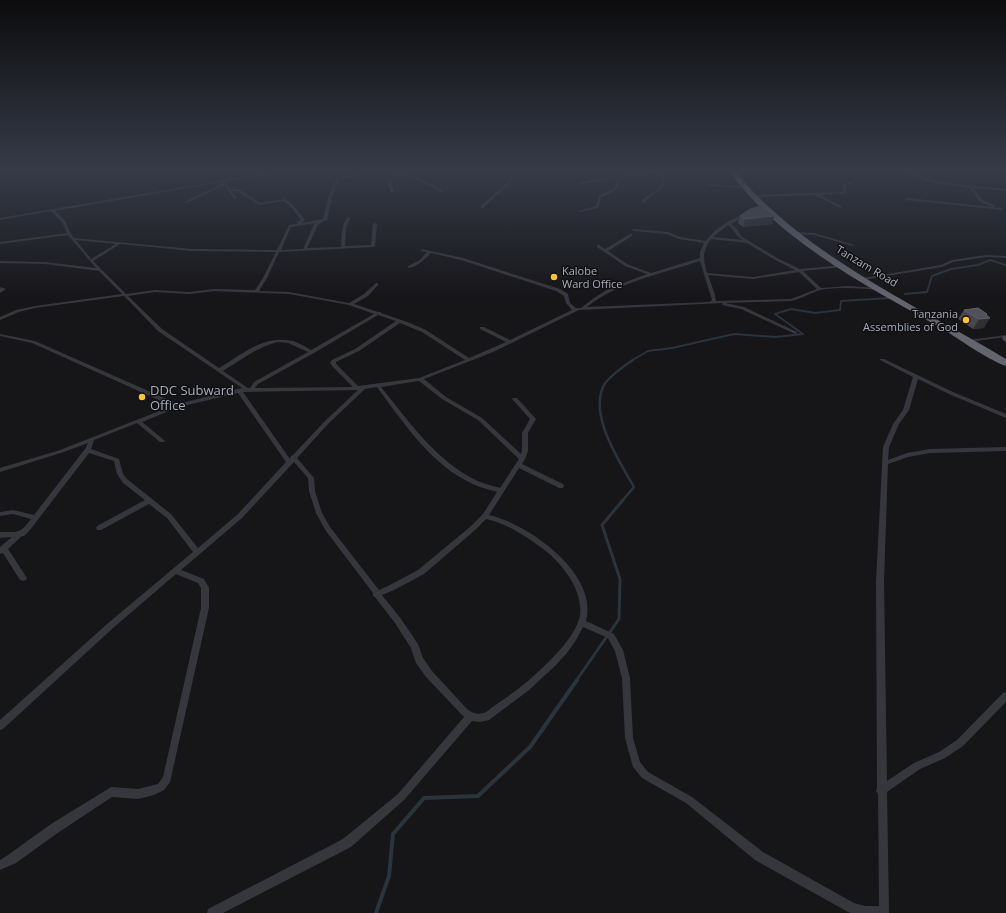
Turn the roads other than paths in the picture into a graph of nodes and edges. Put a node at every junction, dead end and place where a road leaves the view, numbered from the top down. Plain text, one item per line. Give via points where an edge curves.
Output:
1 (37, 213) edge
2 (55, 213) edge
3 (296, 213) edge
4 (327, 213) edge
5 (750, 213) edge
6 (766, 213) edge
7 (348, 218) dead end
8 (0, 219) edge
9 (320, 221) junction
10 (294, 224) junction
11 (375, 224) dead end
12 (729, 224) junction
13 (634, 230) dead end
14 (794, 233) junction
15 (69, 234) junction
16 (631, 235) dead end
17 (73, 239) junction
18 (708, 240) junction
19 (122, 242) junction
20 (0, 243) edge
21 (749, 243) junction
22 (853, 245) dead end
23 (598, 246) dead end
24 (343, 248) junction
25 (304, 250) junction
26 (422, 250) dead end
27 (278, 251) junction
28 (606, 251) junction
29 (430, 252) junction
30 (1006, 257) edge
31 (702, 259) junction
32 (91, 261) junction
33 (0, 262) edge
34 (409, 266) dead end
35 (842, 266) junction
36 (101, 270) junction
37 (800, 271) junction
38 (649, 274) junction
39 (706, 274) junction
40 (864, 279) junction
41 (377, 284) dead end
42 (0, 288) edge
43 (820, 289) junction
44 (878, 289) junction
45 (0, 292) edge
46 (256, 292) junction
47 (124, 295) junction
48 (712, 302) junction
49 (350, 304) junction
50 (582, 309) junction
51 (575, 310) junction
52 (379, 313) junction
53 (0, 319) edge
54 (399, 321) junction
55 (482, 328) dead end
56 (795, 333) dead end
57 (0, 335) edge
58 (1006, 336) edge
59 (969, 341) junction
60 (510, 342) junction
61 (312, 352) junction
62 (469, 360) junction
63 (882, 360) dead end
64 (1006, 363) edge
65 (219, 371) junction
66 (916, 376) junction
67 (420, 379) junction
68 (379, 387) junction
69 (360, 388) junction
70 (249, 389) junction
71 (239, 390) junction
72 (515, 399) dead end
73 (177, 406) junction
74 (1006, 416) edge
75 (138, 421) junction
76 (92, 439) junction
77 (162, 441) dead end
78 (1006, 449) edge
79 (88, 450) junction
80 (522, 459) junction
81 (291, 460) junction
82 (886, 463) junction
83 (518, 465) junction
84 (0, 470) edge
85 (561, 486) dead end
86 (501, 491) junction
87 (149, 501) junction
88 (0, 514) edge
89 (484, 516) junction
90 (36, 518) junction
91 (99, 528) dead end
92 (22, 534) junction
93 (0, 535) edge
94 (2, 550) edge
95 (197, 552) junction
96 (176, 571) junction
97 (23, 578) dead end
98 (376, 594) junction
99 (582, 623) junction
100 (1006, 696) edge
101 (470, 718) junction
102 (0, 726) edge
103 (881, 791) junction
104 (0, 865) edge
105 (884, 912) edge
106 (212, 913) edge

1 - 8 street
2 - 15 street via 64,222
3 - 10 street via 303,220
4 - 9 street via 326,218
5 - 12 street
6 - 14 highway, Tanzam Road
7 - 24 street via 344,228
9 - 10 street
9 - 25 street via 316,224
10 - 27 street via 288,230
11 - 24 street via 373,246
12 - 18 street
12 - 21 street
13 - 18 street
14 - 22 street via 814,234
14 - 35 highway, Tanzam Road
15 - 17 street
15 - 20 street
16 - 28 street
17 - 19 street
17 - 32 street
18 - 21 street
18 - 31 street via 702,250
19 - 27 street via 178,250
19 - 32 street
21 - 37 street
23 - 28 street
24 - 25 street
25 - 27 street
26 - 29 street
27 - 46 street
28 - 38 street via 626,265
29 - 34 street via 421,261
29 - 51 street via 466,260 558,290 566,295 568,303
30 - 40 street via 986,256
31 - 38 street
31 - 39 street
32 - 36 street
33 - 36 street via 45,263
35 - 37 street
35 - 40 highway, Tanzam Road
36 - 47 street
37 - 39 street via 752,278
37 - 43 street
38 - 50 street via 605,291
39 - 48 street via 714,300
40 - 44 highway, Tanzam Road
41 - 49 street via 366,295
42 - 45 street via 4,289
43 - 44 street
43 - 48 street via 796,299
44 - 59 highway, Tanzam Road
46 - 47 street via 155,291
46 - 49 street via 289,294
47 - 53 street via 30,308
47 - 65 street via 160,330
48 - 50 street
48 - 56 street via 742,308
49 - 52 street
50 - 51 street
51 - 60 street
52 - 54 street
52 - 61 street
54 - 62 street via 424,331
54 - 69 street via 357,350 332,363
55 - 60 street
57 - 73 street via 33,342
58 - 59 street
59 - 64 highway, Tanzam Road
60 - 62 street
61 - 65 street via 287,342 274,341
61 - 70 street
62 - 67 street
63 - 66 street
65 - 70 street
66 - 74 street
66 - 82 street via 906,410 887,442
67 - 68 street
67 - 80 street via 444,398 480,419
68 - 69 street
68 - 86 street via 424,443 452,468 471,480
69 - 70 street
69 - 81 street
70 - 71 street
71 - 73 street
71 - 81 street
72 - 80 street via 533,418 525,433 525,451
73 - 75 street
75 - 76 street
75 - 77 street
76 - 79 street
76 - 84 street
78 - 82 street via 930,451 907,455
79 - 87 street via 117,460 120,474 125,481
79 - 90 street
80 - 83 street
81 - 95 street via 254,503
81 - 98 street via 311,478 319,513
82 - 103 street via 880,581
83 - 85 street
83 - 86 street
86 - 89 street
87 - 91 street
87 - 95 street via 169,516
88 - 90 street via 13,512
89 - 98 street via 431,564 405,581
89 - 99 street via 500,520 519,530 558,558 572,575 582,597
90 - 92 street
92 - 93 street
92 - 94 street
94 - 97 street
95 - 96 street
96 - 102 street
96 - 104 street via 201,581 205,608 167,779 161,787 138,794 111,792
98 - 101 street via 416,647 419,660 429,674
99 - 101 street via 562,652 531,683 486,717
99 - 105 street via 612,636 616,641 624,665 631,749 636,764 645,775 689,800 759,856 852,908
100 - 103 street via 960,743 942,755 917,766
101 - 106 street via 401,797 347,842
103 - 105 street

